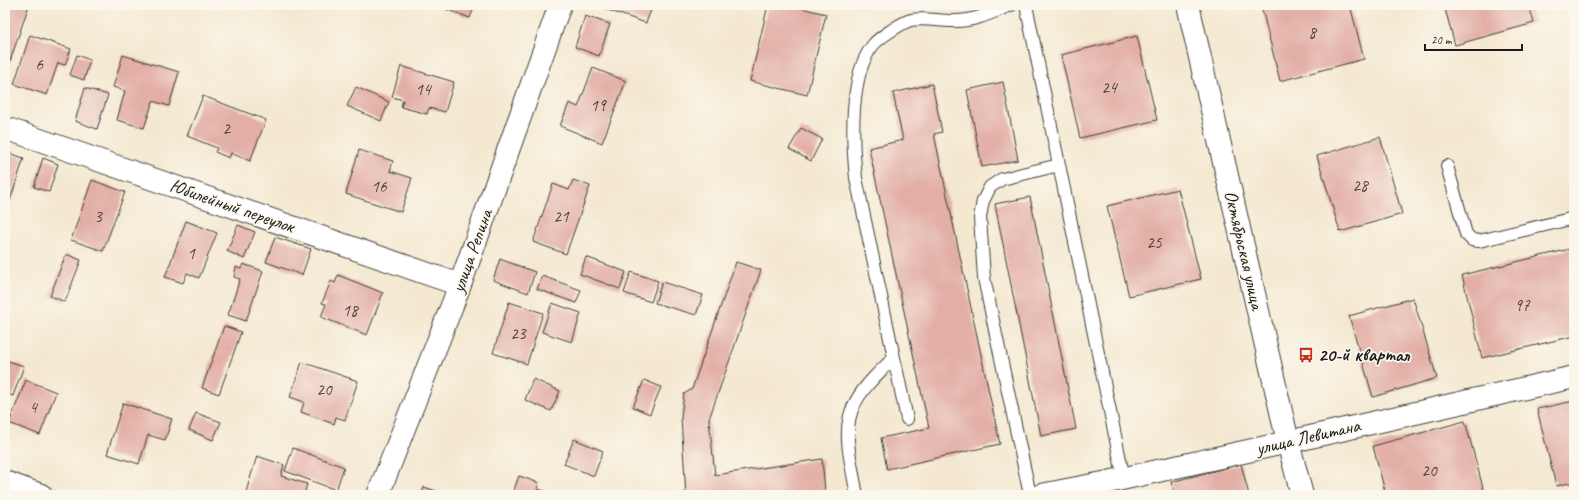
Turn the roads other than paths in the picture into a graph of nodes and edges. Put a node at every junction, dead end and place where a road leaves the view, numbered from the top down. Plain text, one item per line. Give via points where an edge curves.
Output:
1 (560, 5) edge
2 (1011, 5) edge
3 (1026, 5) edge
4 (1188, 5) edge
5 (5, 128) edge
6 (1059, 165) junction
7 (1447, 166) dead end
8 (1574, 218) edge
9 (460, 285) junction
10 (894, 358) junction
11 (1574, 377) edge
12 (907, 420) dead end
13 (1288, 442) junction
14 (1124, 479) junction
15 (5, 482) edge
16 (41, 495) edge
17 (378, 495) edge
18 (857, 495) edge
19 (1030, 495) edge
20 (1041, 495) edge
21 (1302, 495) edge

1 - 9 street, улица Репина
2 - 10 lane via 986,16 956,22 912,20 902,23 873,45 859,76 853,124 856,178
3 - 6 lane
4 - 13 street, Октябрьская улица
5 - 9 street, Юбилейный переулок
6 - 14 lane
6 - 19 lane via 1002,179 990,187 983,201 980,217 984,278
7 - 8 lane via 1466,234 1472,240 1479,241
9 - 17 street, улица Репина
10 - 12 lane
10 - 18 lane via 863,389 849,415 849,453
11 - 13 street, улица Левитана
13 - 14 street, улица Левитана
13 - 21 street, Октябрьская улица
14 - 20 street, улица Левитана
15 - 16 street

